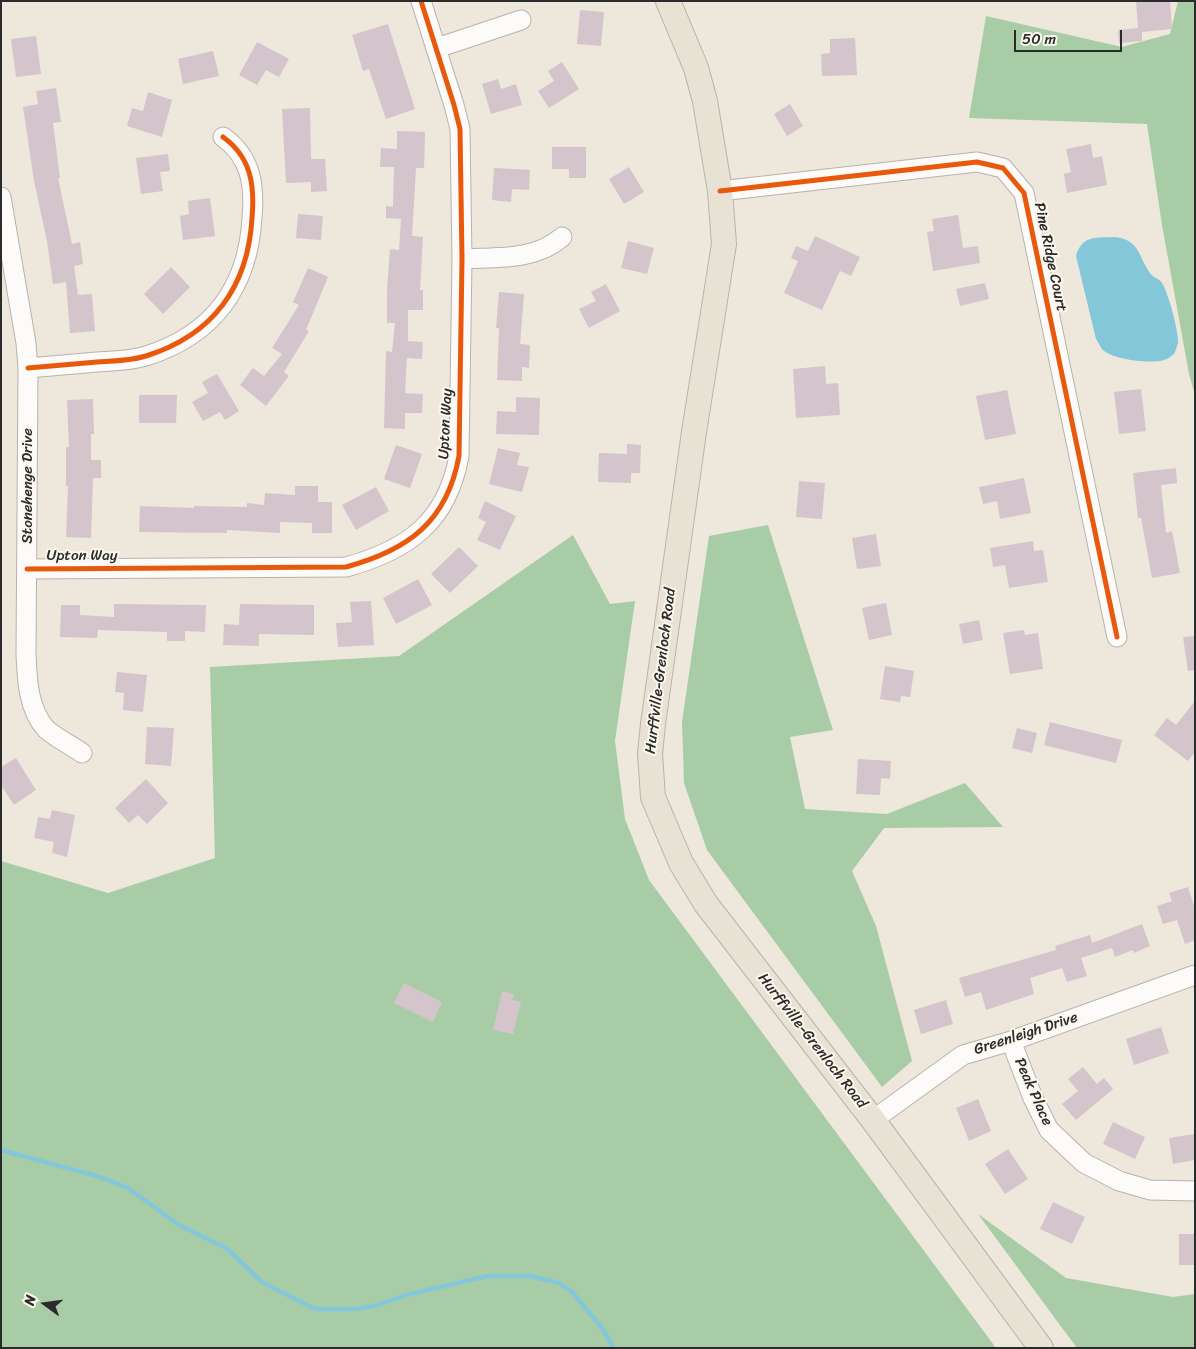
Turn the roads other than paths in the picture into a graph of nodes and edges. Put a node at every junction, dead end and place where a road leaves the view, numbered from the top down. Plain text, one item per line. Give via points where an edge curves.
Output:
1 (421, 1) edge
2 (668, 1) edge
3 (521, 20) dead end
4 (437, 48) junction
5 (223, 137) dead end
6 (720, 191) junction
7 (1, 197) edge
8 (562, 237) dead end
9 (462, 259) junction
10 (28, 368) junction
11 (28, 569) junction
12 (1117, 637) dead end
13 (82, 753) dead end
14 (1195, 975) edge
15 (1011, 1041) junction
16 (873, 1120) junction
17 (1195, 1191) edge
18 (1041, 1348) edge

1 - 4 street, Upton Way
2 - 6 main road, Hurffville-Grenloch Road via 696,68 705,101
3 - 4 street
4 - 9 street, Upton Way via 460,128
5 - 10 street via 235,146 248,168 253,211 245,264 223,305 209,321 179,343 145,356
6 - 12 street, Pine Ridge Court via 977,162 1003,168 1024,193
6 - 16 main road, Hurffville-Grenloch Road via 724,244 653,724 650,754 653,797 681,863 706,904
7 - 10 street, Stonehenge Drive
8 - 9 street via 552,246 522,256
9 - 11 street, Upton Way via 460,438 456,472 445,502 421,530 405,542 387,554 346,567
10 - 11 street, Stonehenge Drive
11 - 13 street, Stonehenge Drive via 26,654 31,701 47,729
14 - 15 street, Greenleigh Drive
15 - 16 street, Greenleigh Drive via 963,1055
15 - 17 street, Peak Place via 1049,1130 1084,1163 1120,1181 1150,1190
16 - 18 main road, Hurffville-Grenloch Road

